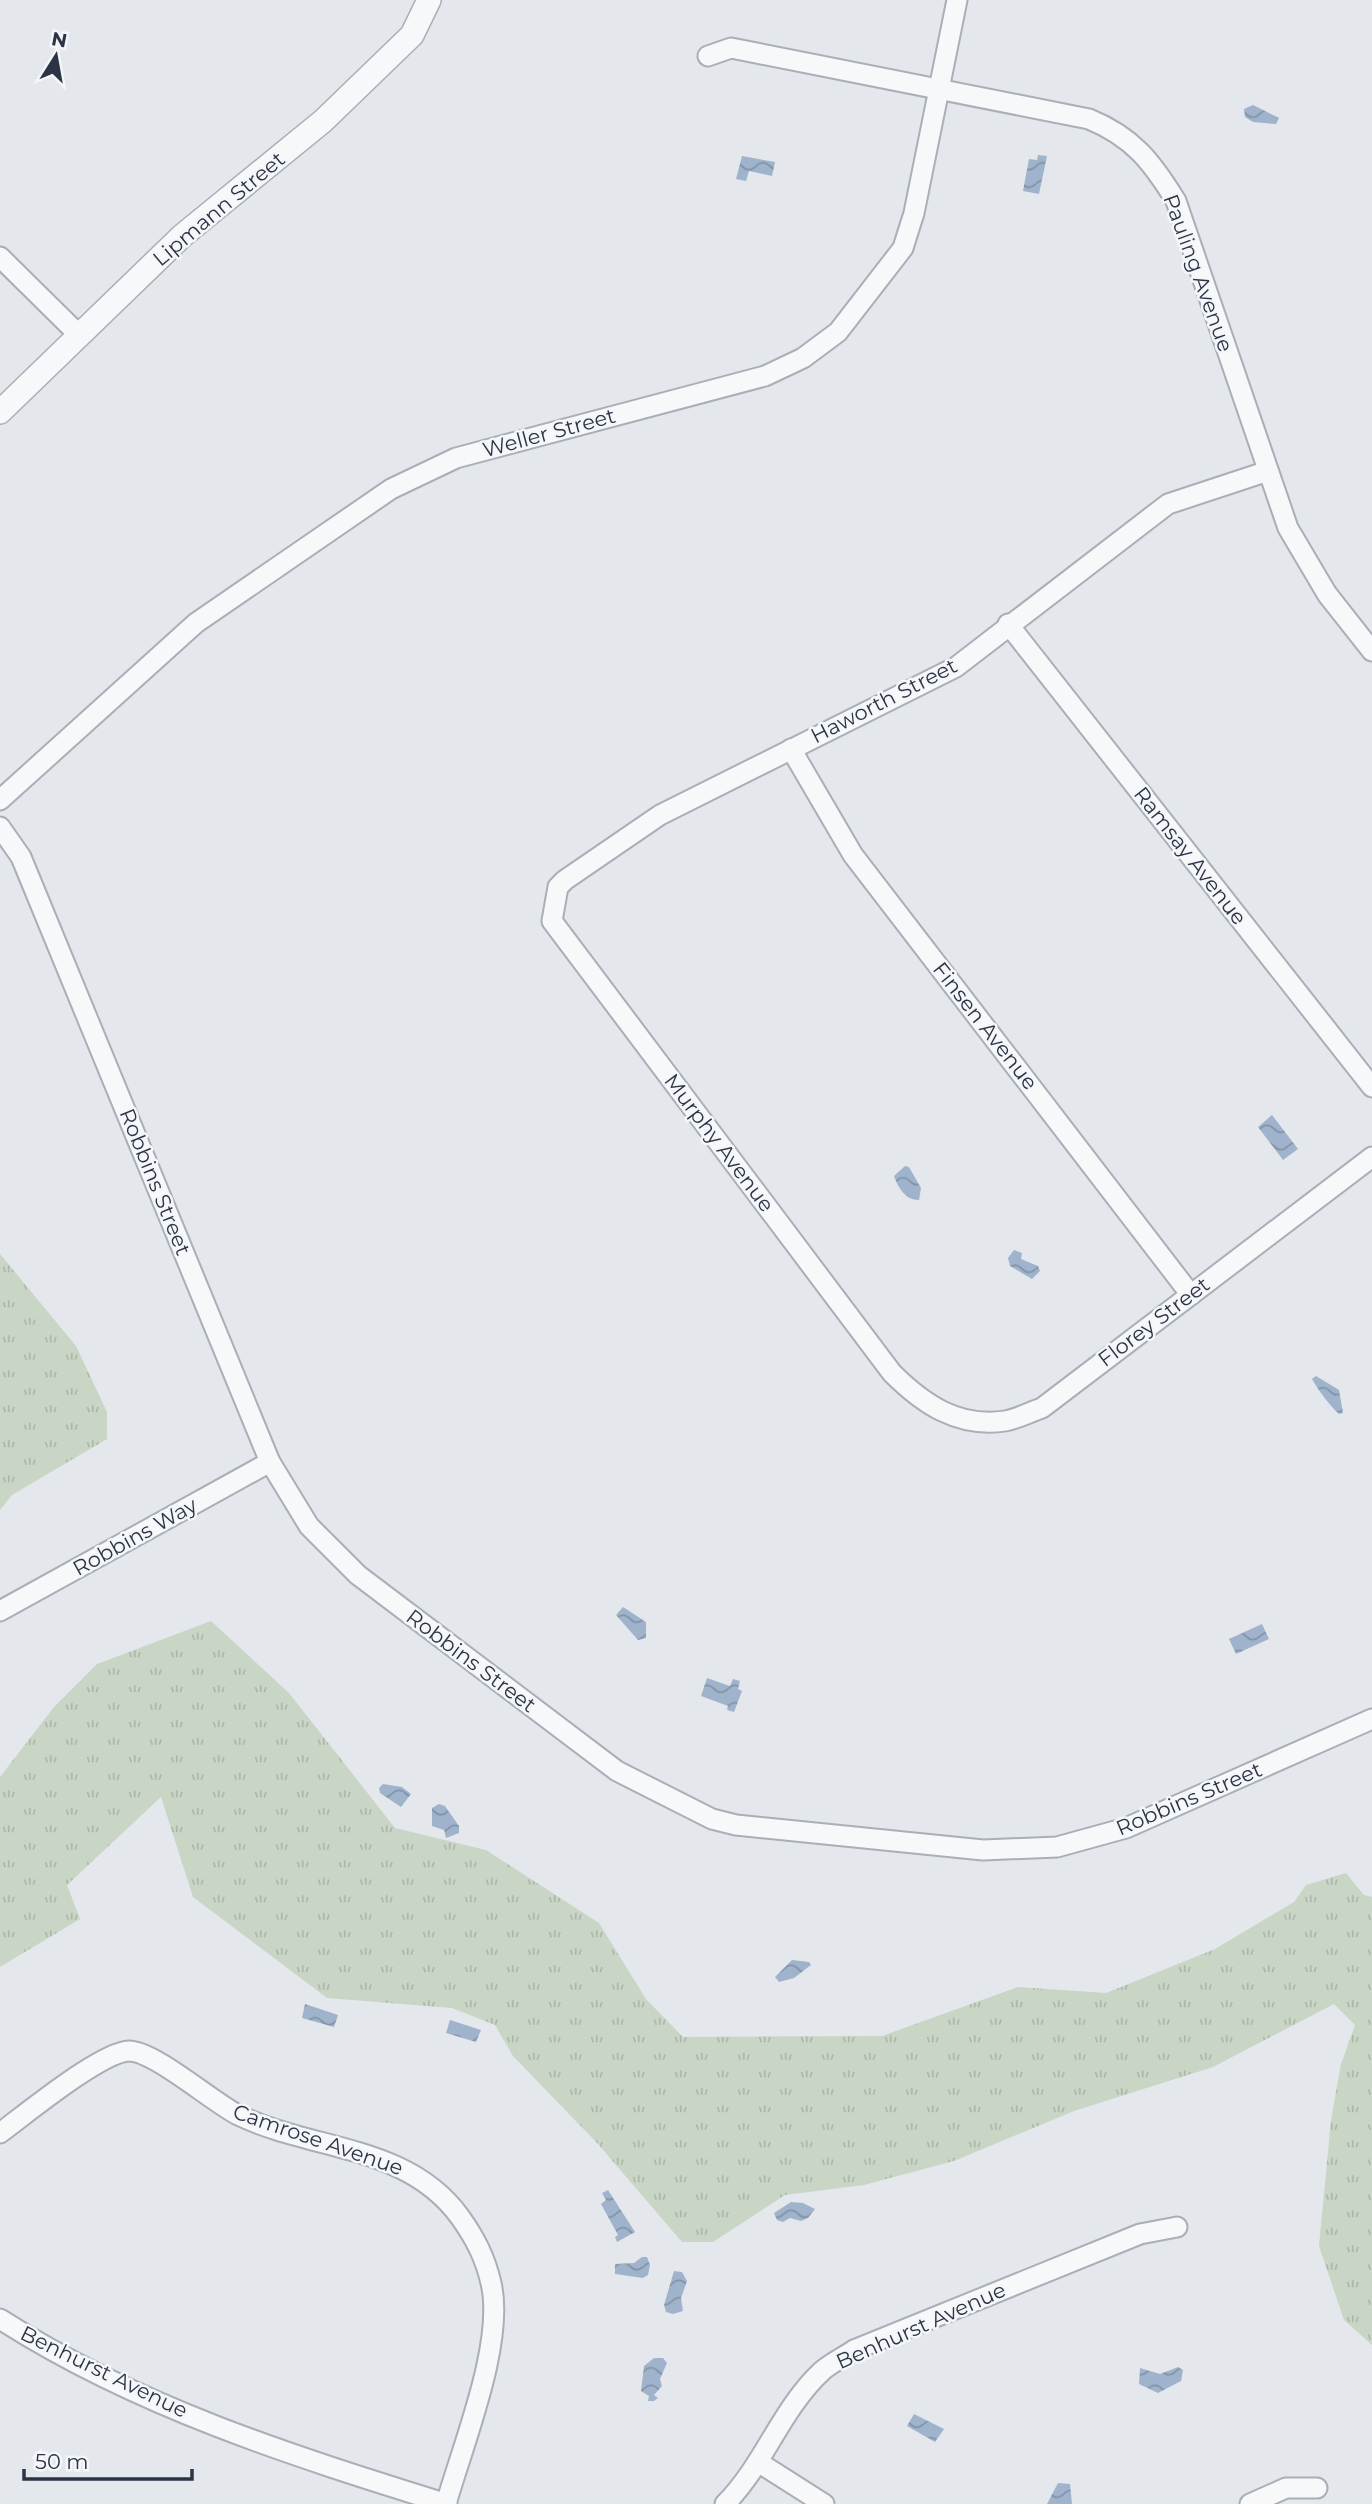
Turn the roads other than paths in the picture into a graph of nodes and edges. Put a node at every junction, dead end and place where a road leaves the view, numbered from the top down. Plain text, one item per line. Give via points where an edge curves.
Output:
1 (429, 0) edge
2 (957, 0) edge
3 (708, 56) dead end
4 (939, 88) junction
5 (0, 257) edge
6 (78, 334) junction
7 (0, 412) edge
8 (1268, 471) junction
9 (1008, 624) junction
10 (1372, 651) edge
11 (791, 749) junction
12 (0, 800) edge
13 (0, 827) edge
14 (565, 880) joint
15 (1372, 1087) edge
16 (1372, 1157) edge
17 (1191, 1295) junction
18 (916, 1398) joint
19 (270, 1462) junction
20 (0, 1611) edge
21 (1372, 1720) edge
22 (0, 2133) edge
23 (1177, 2227) dead end
24 (0, 2319) edge
25 (758, 2462) junction
26 (1317, 2488) dead end
27 (446, 2504) edge
28 (725, 2504) edge
29 (824, 2504) edge
30 (1250, 2504) edge

1 - 6 street, Lipmann Street via 412,34 323,121 182,236
2 - 4 street, Weller Street
3 - 4 street, Pauling Avenue via 731,48
4 - 8 street, Pauling Avenue via 1089,119 1107,126 1152,161 1176,201
4 - 12 street, Weller Street via 903,248 838,332 803,359 765,376 456,458 391,489 196,623
5 - 6 street
6 - 7 street, Lipmann Street
8 - 9 street, Haworth Street via 1168,504
8 - 10 street, Pauling Avenue via 1288,528 1327,594
9 - 11 street, Haworth Street via 956,667
9 - 15 street, Ramsay Avenue
11 - 14 street, Haworth Street via 660,815
11 - 17 street, Finsen Avenue via 853,855
13 - 19 street, Robbins Street via 21,857
14 - 18 street, Murphy Avenue via 558,887 552,921 892,1373
16 - 17 street, Florey Street
17 - 18 street, Florey Street via 1042,1408 1005,1421 971,1420 940,1413
19 - 20 street, Robbins Way
19 - 21 street, Robbins Street via 309,1526 358,1575 617,1771 712,1819 736,1825 983,1850 1057,1847 1126,1828
22 - 27 street, Camrose Avenue via 104,2058 129,2051 149,2056 240,2116 389,2162 425,2180 453,2207 479,2243 496,2310 491,2348
23 - 25 street, Benhurst Avenue via 1140,2234 854,2350 823,2370 805,2390
24 - 27 street, Benhurst Avenue via 147,2399 282,2452
25 - 28 street, Benhurst Avenue
25 - 29 street
26 - 30 street via 1286,2488

